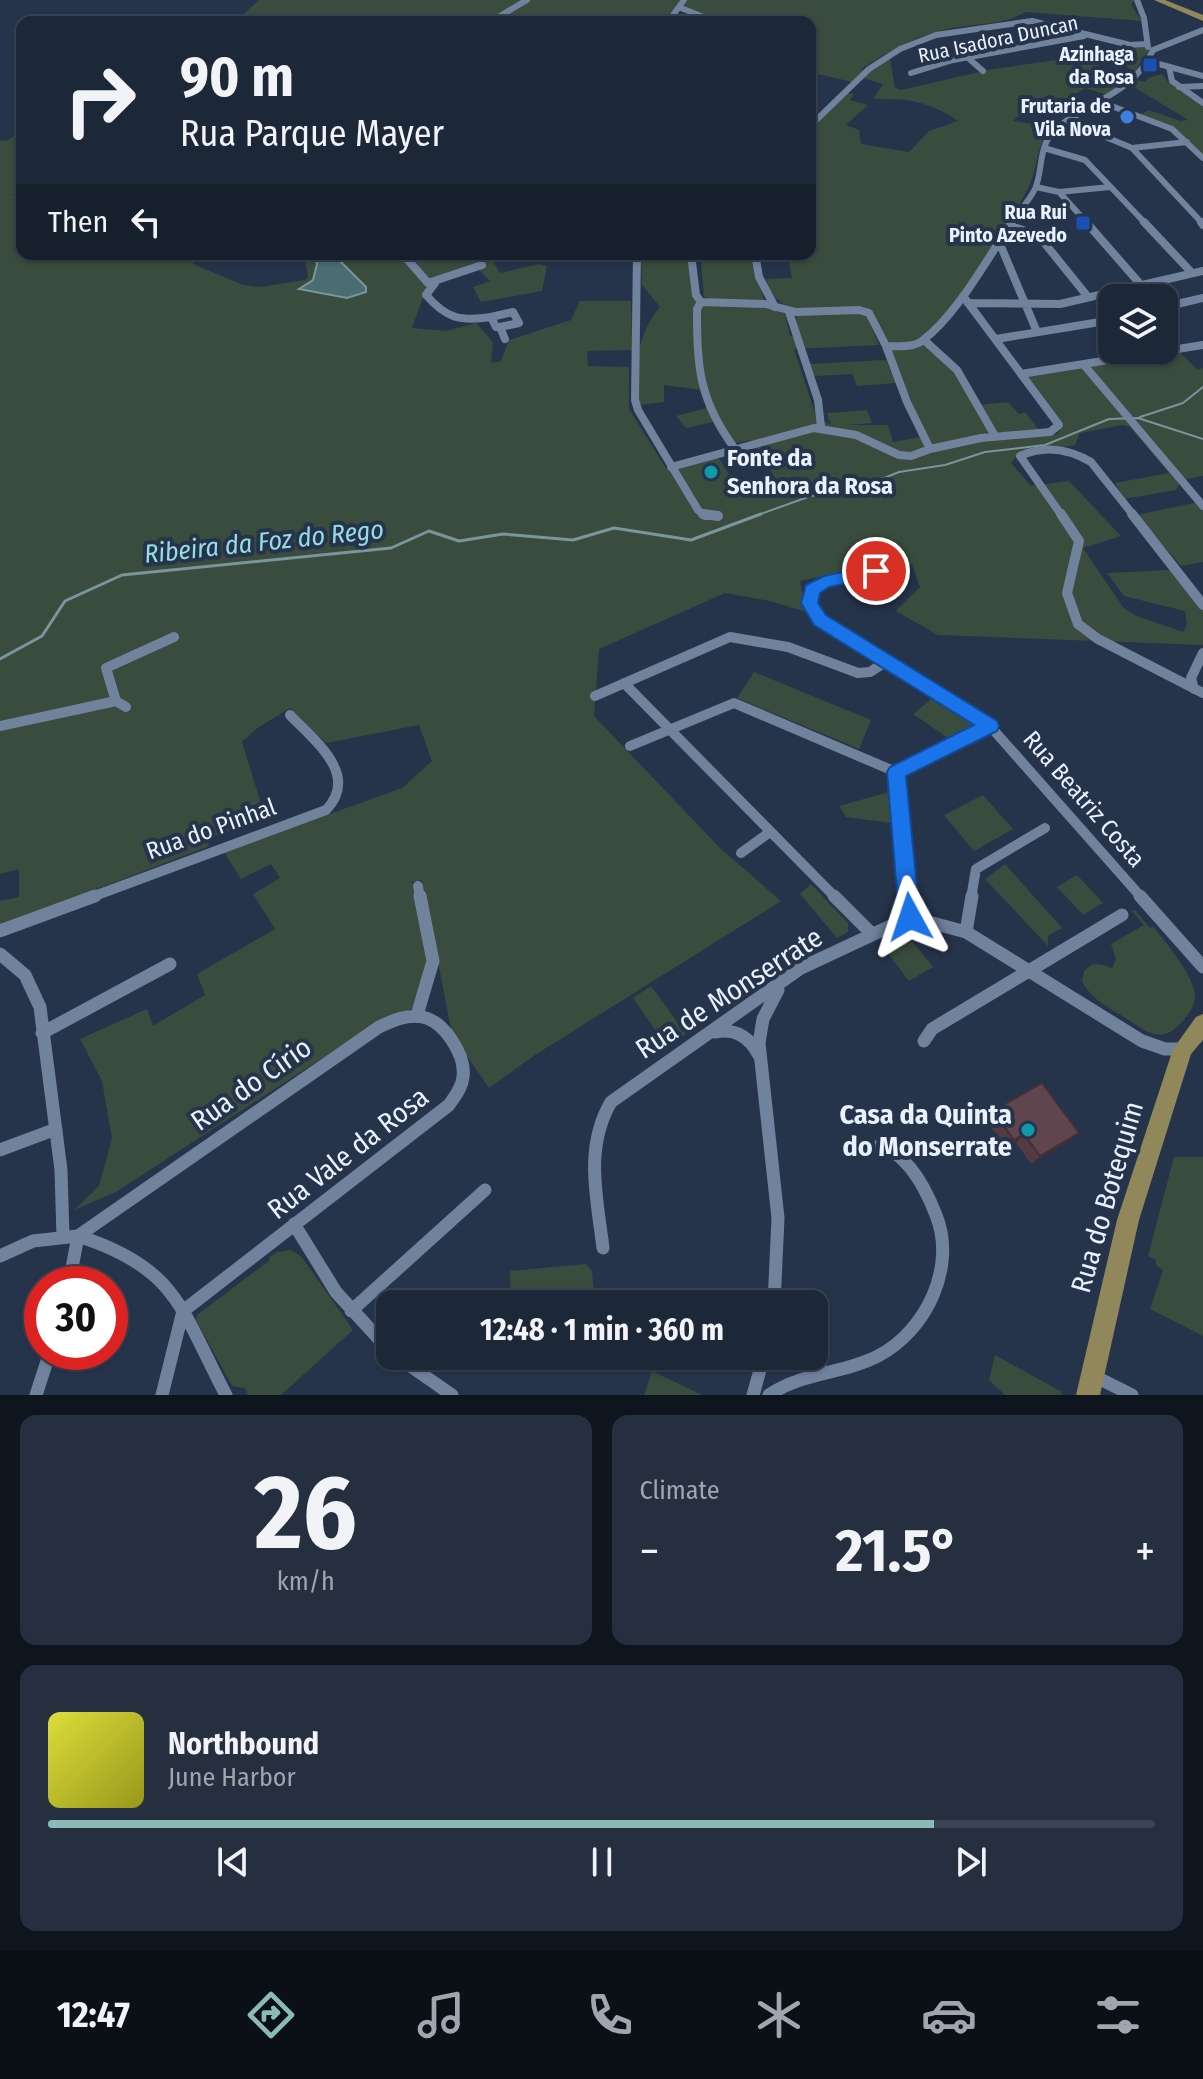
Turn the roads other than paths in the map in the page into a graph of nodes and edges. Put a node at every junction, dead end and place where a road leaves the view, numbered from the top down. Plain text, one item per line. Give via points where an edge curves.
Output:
1 (527, 0) edge
2 (684, 0) edge
3 (1137, 0) edge
4 (1158, 0) edge
5 (681, 8) junction
6 (500, 16) edge
7 (674, 16) edge
8 (701, 16) edge
9 (1203, 18) edge
10 (1203, 30) edge
11 (1075, 34) junction
12 (1146, 44) junction
13 (1153, 50) junction
14 (967, 57) junction
15 (1148, 61) junction
16 (1169, 67) junction
17 (983, 71) dead end
18 (911, 73) dead end
19 (1203, 76) edge
20 (1203, 86) edge
21 (1179, 87) junction
22 (1101, 102) junction
23 (1203, 103) edge
24 (1076, 119) junction
25 (816, 120) edge
26 (1187, 142) junction
27 (1044, 148) junction
28 (1132, 148) junction
29 (1203, 158) edge
30 (1036, 187) junction
31 (1110, 187) junction
32 (1059, 192) junction
33 (1203, 225) edge
34 (1011, 226) junction
35 (1000, 244) junction
36 (408, 260) edge
37 (637, 260) edge
38 (692, 260) edge
39 (756, 260) edge
40 (482, 265) dead end
41 (1203, 271) edge
42 (1192, 273) junction
43 (435, 283) junction
44 (1140, 284) edge
45 (1145, 284) edge
46 (1098, 295) edge
47 (1088, 297) junction
48 (1203, 298) edge
49 (966, 300) junction
50 (701, 302) junction
51 (1025, 303) junction
52 (1178, 304) edge
53 (775, 307) junction
54 (789, 312) junction
55 (491, 317) junction
56 (1098, 322) edge
57 (496, 327) dead end
58 (1037, 332) junction
59 (505, 339) dead end
60 (996, 339) junction
61 (924, 340) junction
62 (1203, 345) edge
63 (886, 346) junction
64 (1084, 365) junction
65 (1021, 374) junction
66 (821, 427) junction
67 (995, 436) junction
68 (735, 449) junction
69 (930, 449) junction
70 (671, 467) junction
71 (1203, 506) edge
72 (718, 516) dead end
73 (901, 566) dead end
74 (1203, 605) edge
75 (174, 637) dead end
76 (1203, 653) edge
77 (887, 661) junction
78 (624, 683) junction
79 (1199, 691) edge
80 (595, 696) dead end
81 (116, 701) junction
82 (126, 707) dead end
83 (290, 715) dead end
84 (0, 726) edge
85 (990, 726) junction
86 (669, 729) junction
87 (630, 746) dead end
88 (896, 772) junction
89 (1045, 828) dead end
90 (770, 832) junction
91 (741, 853) dead end
92 (418, 886) dead end
93 (1122, 915) dead end
94 (910, 917) junction
95 (0, 931) edge
96 (966, 932) junction
97 (872, 934) junction
98 (0, 954) edge
99 (170, 964) dead end
100 (1203, 967) edge
101 (1028, 970) junction
102 (782, 985) junction
103 (417, 1015) junction
104 (1203, 1024) edge
105 (42, 1033) junction
106 (710, 1033) junction
107 (924, 1041) dead end
108 (1183, 1049) junction
109 (760, 1057) junction
110 (56, 1129) junction
111 (880, 1145) dead end
112 (0, 1150) edge
113 (485, 1190) dead end
114 (294, 1224) junction
115 (70, 1237) junction
116 (603, 1248) dead end
117 (0, 1256) edge
118 (69, 1266) edge
119 (775, 1290) edge
120 (183, 1311) junction
121 (351, 1311) junction
122 (376, 1337) edge
123 (44, 1370) edge
124 (416, 1370) edge
125 (760, 1370) edge
126 (827, 1370) edge
127 (832, 1371) junction
128 (1091, 1386) edge
129 (36, 1395) edge
130 (162, 1395) edge
131 (226, 1395) edge
132 (452, 1395) edge
133 (753, 1395) edge
134 (769, 1395) edge
135 (1132, 1395) edge

1 - 6 street
2 - 5 street
3 - 12 street
4 - 9 main road
5 - 7 street
5 - 8 street
10 - 13 street
11 - 12 street, Rua Isadora Duncan
11 - 14 street, Rua Isadora Duncan
11 - 25 street via 1038,22 1017,22 936,35 869,69
12 - 13 street
13 - 15 street
14 - 17 street
14 - 18 street, Rua Isadora Duncan
15 - 16 street
15 - 22 street via 1128,84
16 - 19 street
16 - 21 street via 1169,76
20 - 21 street
21 - 23 street
22 - 24 street
22 - 26 street via 1172,129
24 - 27 street via 1053,132
24 - 28 street
26 - 28 street
26 - 29 street
27 - 30 street
27 - 31 street via 1085,160
28 - 33 street
30 - 32 street
30 - 34 street
31 - 32 street
31 - 42 street
32 - 44 street
34 - 35 street
34 - 47 street via 1038,235
35 - 49 street
35 - 51 street
36 - 43 street via 424,281
37 - 70 street via 635,400
38 - 50 street via 696,298
39 - 53 street
40 - 43 street
41 - 42 street
42 - 45 street
43 - 55 street via 426,295 442,313 471,320
46 - 47 street
47 - 51 street via 1060,304
48 - 52 street
49 - 51 street
49 - 60 street
49 - 61 street
50 - 53 street
50 - 68 street via 701,392 710,416
51 - 58 street
53 - 54 street
54 - 63 street via 865,311
54 - 66 street via 818,400
55 - 57 street
55 - 59 street via 513,312 519,323 500,327
56 - 58 street
58 - 60 street
60 - 65 street
61 - 63 street
61 - 67 street via 962,378
62 - 64 street
63 - 69 street
64 - 65 street
64 - 71 street
65 - 67 street via 1059,425 1050,432
66 - 68 street
66 - 69 street via 856,435 899,455
67 - 69 street
68 - 70 street
70 - 72 street via 698,510
73 - 77 street, Rua Beatriz Costa via 824,582 812,589 809,603 820,620
74 - 79 street via 1091,462 1054,450 1020,456 1079,541 1067,593 1078,624
75 - 81 street via 106,668
76 - 79 street via 1191,678
77 - 78 street via 858,673 790,648 730,637
77 - 85 street, Rua Beatriz Costa
78 - 80 street
78 - 86 street
81 - 82 street
81 - 84 street
83 - 95 street, Rua do Pinhal via 337,770 336,803
85 - 88 street
85 - 100 street, Rua Beatriz Costa
86 - 87 street
86 - 88 street via 734,703
86 - 90 street
88 - 94 street
89 - 96 street via 976,869
90 - 91 street
90 - 97 street
92 - 103 street via 433,961
93 - 101 street
94 - 96 street
94 - 97 street, Rua de Monserrate
96 - 101 street
97 - 102 street, Rua de Monserrate via 801,968
98 - 105 street via 32,985
99 - 105 street
101 - 107 street via 932,1029
101 - 108 street via 1142,1041
102 - 106 street, Rua de Monserrate
102 - 109 street via 763,1019
103 - 114 street, Rua Vale da Rosa via 444,1031 459,1052 465,1080 458,1095
103 - 115 street, Rua do Círio via 379,1027
104 - 108 main road, Rua do Botequim
105 - 110 street
106 - 109 street via 740,1033
106 - 116 street, Rua de Monserrate via 623,1091 602,1114 594,1147
108 - 128 main road, Rua do Botequim via 1117,1259
109 - 119 street via 778,1218
110 - 112 street
110 - 115 street
111 - 127 street via 902,1159 932,1199 943,1229 943,1259 932,1296 909,1330 893,1346 856,1366
113 - 121 street
114 - 120 street, Rua Vale da Rosa
114 - 121 street
115 - 117 street, Rua do Círio via 33,1241
115 - 118 street
115 - 120 street via 117,1247 137,1258 157,1272
120 - 130 street
120 - 131 street
121 - 122 street
123 - 129 street
124 - 132 street
125 - 133 street
126 - 127 street
127 - 134 street via 798,1377
128 - 135 street via 1113,1383

